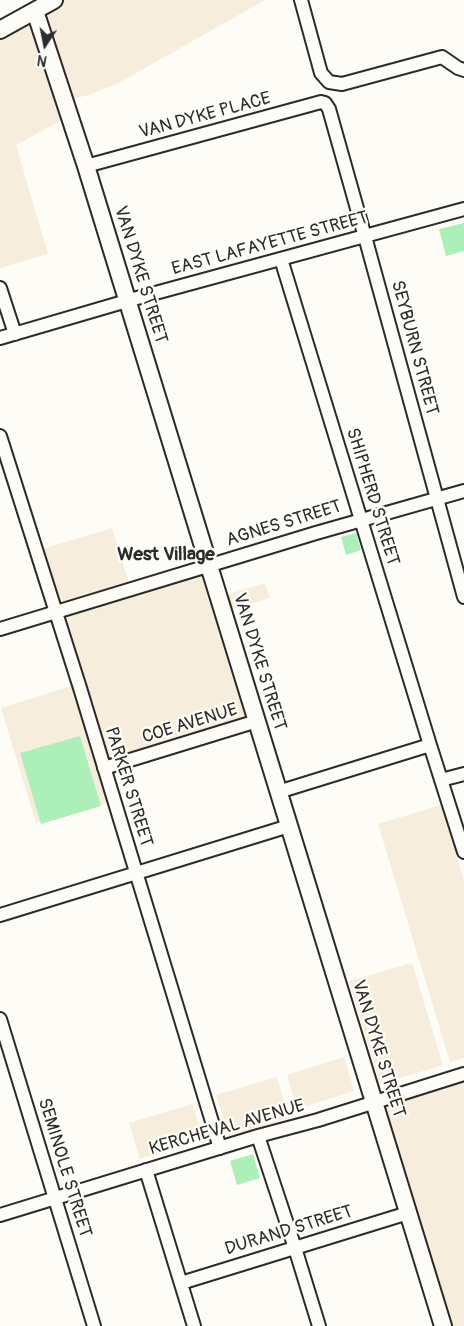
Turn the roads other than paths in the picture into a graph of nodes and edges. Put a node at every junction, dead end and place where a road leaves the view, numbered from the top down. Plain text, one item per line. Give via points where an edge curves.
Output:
1 (54, 0) edge
2 (301, 0) edge
3 (35, 10) junction
4 (0, 30) edge
5 (464, 70) edge
6 (329, 109) joint
7 (86, 166) junction
8 (464, 209) edge
9 (365, 236) junction
10 (281, 259) junction
11 (0, 288) edge
12 (127, 301) junction
13 (15, 334) junction
14 (0, 338) edge
15 (0, 436) edge
16 (464, 491) edge
17 (436, 498) junction
18 (360, 520) junction
19 (209, 565) junction
20 (464, 597) edge
21 (55, 612) junction
22 (0, 629) edge
23 (257, 722) junction
24 (430, 745) junction
25 (104, 768) junction
26 (464, 774) edge
27 (441, 780) junction
28 (278, 792) junction
29 (289, 826) junction
30 (464, 852) edge
31 (137, 873) junction
32 (0, 915) edge
33 (0, 1019) edge
34 (464, 1074) edge
35 (373, 1103) junction
36 (258, 1136) junction
37 (220, 1148) junction
38 (146, 1170) junction
39 (55, 1198) junction
40 (408, 1213) junction
41 (0, 1215) edge
42 (295, 1248) junction
43 (181, 1283) junction
44 (94, 1326) edge
45 (194, 1326) edge
46 (319, 1326) edge
47 (443, 1326) edge

1 - 3 main road
2 - 5 street via 321,73 329,82 342,84 442,57
3 - 4 main road
3 - 7 main road, VAN DYKE STREET
6 - 7 street, VAN DYKE PLACE via 321,102
6 - 9 street, SEYBURN STREET
7 - 12 main road, VAN DYKE STREET
8 - 9 street, EAST LAFAYETTE STREET
9 - 10 street, EAST LAFAYETTE STREET
9 - 17 street, SEYBURN STREET
10 - 12 street, EAST LAFAYETTE STREET
10 - 18 street, SHIPHERD STREET
11 - 13 street
12 - 13 street, EAST LAFAYETTE STREET
12 - 19 main road, VAN DYKE STREET
13 - 14 street, EAST LAFAYETTE STREET
15 - 21 street, PARKER STREET
16 - 17 street, AGNES STREET
17 - 18 street, AGNES STREET
17 - 20 street, SEYBURN STREET
18 - 19 street, AGNES STREET
18 - 24 street, SHIPHERD STREET
19 - 21 street, AGNES STREET
19 - 23 main road, VAN DYKE STREET
21 - 22 street, AGNES STREET
21 - 25 street, PARKER STREET
23 - 25 street, COE AVENUE
23 - 28 main road, VAN DYKE STREET
24 - 27 street, SHIPHERD STREET
24 - 28 street
25 - 31 street, PARKER STREET
26 - 27 street
27 - 30 street
28 - 29 main road, VAN DYKE STREET
29 - 31 street
29 - 35 main road, VAN DYKE STREET
31 - 32 street
31 - 37 street, PARKER STREET
33 - 39 street, SEMINOLE STREET
34 - 35 street, KERCHEVAL AVENUE
35 - 36 street, KERCHEVAL AVENUE
35 - 40 main road, VAN DYKE STREET
36 - 37 street, KERCHEVAL AVENUE
36 - 42 street
37 - 38 street, KERCHEVAL AVENUE
38 - 39 street, KERCHEVAL AVENUE
38 - 43 street
39 - 41 street, KERCHEVAL AVENUE
39 - 44 street, SEMINOLE STREET
40 - 42 street, DURAND STREET
40 - 47 main road, VAN DYKE STREET
42 - 43 street, DURAND STREET
42 - 46 street
43 - 45 street

